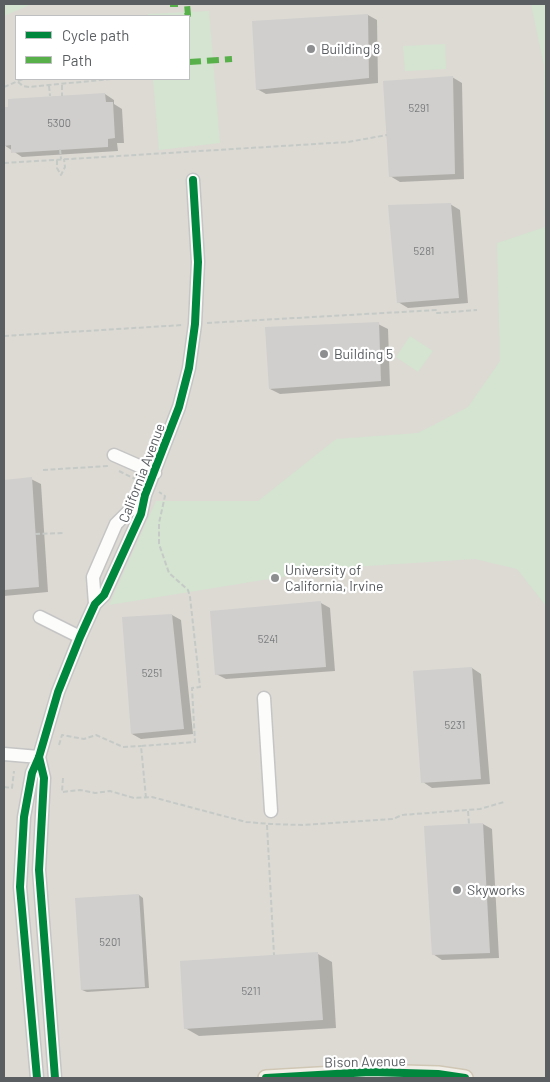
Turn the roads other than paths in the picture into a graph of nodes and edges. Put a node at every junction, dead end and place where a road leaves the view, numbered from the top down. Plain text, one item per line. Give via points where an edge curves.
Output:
1 (193, 180) dead end
2 (111, 461) road end
3 (155, 474) junction
4 (147, 490) junction
5 (96, 604) junction
6 (40, 617) dead end
7 (80, 637) junction
8 (264, 698) dead end
9 (4, 754) edge
10 (39, 757) junction
11 (268, 814) road end
12 (37, 1078) edge
13 (55, 1078) edge
14 (266, 1078) edge
15 (465, 1078) edge

1 - 3 street, California Avenue via 198,262 195,324 179,407
2 - 3 street
3 - 4 street, California Avenue
4 - 5 street, California Avenue via 133,532 104,595
4 - 5 street, California Avenue via 116,524 93,577
5 - 7 street, California Avenue
6 - 7 street
7 - 10 street, California Avenue via 58,692
8 - 11 street
9 - 10 street
10 - 12 street, California Avenue via 32,773 24,818 20,887
10 - 13 street, California Avenue via 44,778 39,870
14 - 15 main road, Bison Avenue via 370,1072

